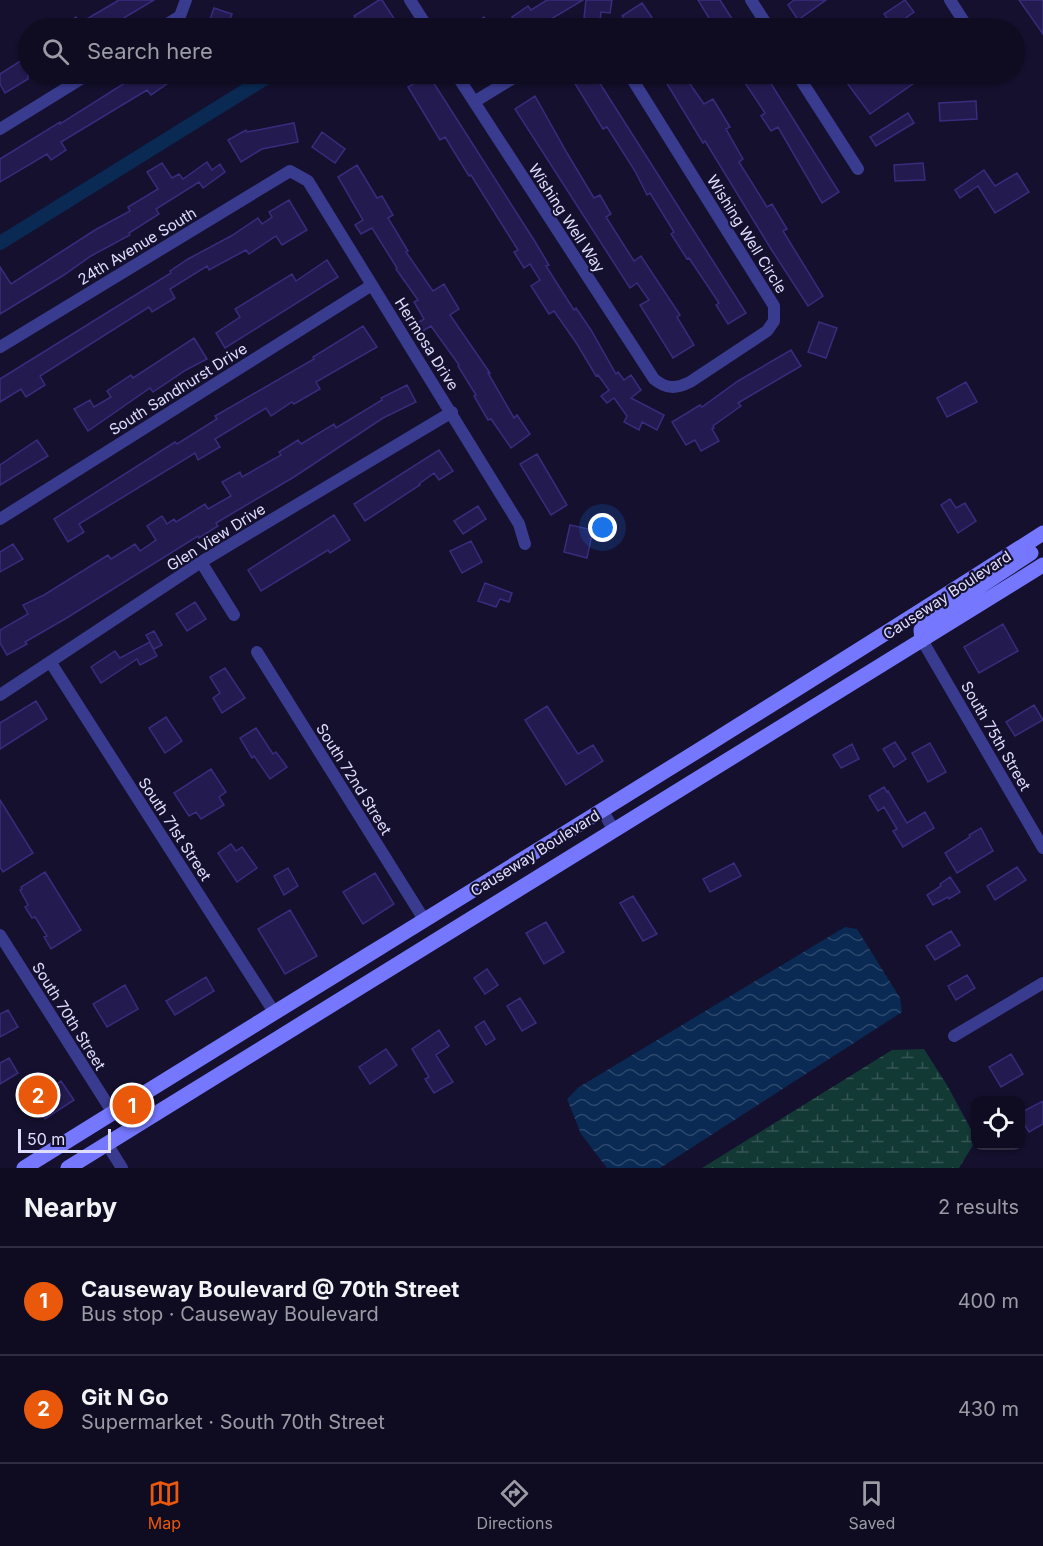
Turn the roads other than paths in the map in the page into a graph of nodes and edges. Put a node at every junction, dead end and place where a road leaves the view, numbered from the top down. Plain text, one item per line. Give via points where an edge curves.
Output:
1 (186, 0) edge
2 (410, 0) edge
3 (751, 0) edge
4 (950, 0) edge
5 (177, 18) edge
6 (422, 18) edge
7 (763, 18) edge
8 (962, 18) edge
9 (72, 84) edge
10 (462, 84) edge
11 (504, 84) edge
12 (635, 84) edge
13 (803, 84) edge
14 (474, 102) junction
15 (0, 129) edge
16 (858, 169) dead end
17 (290, 171) joint
18 (372, 285) junction
19 (0, 347) edge
20 (654, 379) joint
21 (452, 412) junction
22 (0, 519) edge
23 (1043, 533) edge
24 (525, 544) dead end
25 (1043, 545) edge
26 (201, 562) junction
27 (1043, 565) edge
28 (234, 615) dead end
29 (922, 640) junction
30 (257, 652) dead end
31 (51, 663) junction
32 (0, 695) edge
33 (603, 811) junction
34 (614, 831) junction
35 (1043, 848) edge
36 (425, 921) junction
37 (0, 935) edge
38 (1043, 983) edge
39 (274, 1012) junction
40 (954, 1036) dead end
41 (113, 1113) junction
42 (95, 1124) junction
43 (126, 1132) junction
44 (107, 1144) junction
45 (24, 1168) edge
46 (68, 1168) edge
47 (122, 1168) edge

1 - 5 street
2 - 6 street
3 - 7 street
4 - 8 street
9 - 15 street
10 - 14 street, Wishing Well Way
11 - 14 street
12 - 20 street, Wishing Well Circle via 774,306 774,321 767,332 690,382 673,388
13 - 16 street
14 - 20 street, Wishing Well Way
17 - 18 street, Hermosa Drive via 308,181
17 - 19 street, 24th Avenue South
18 - 21 street, Hermosa Drive
18 - 22 street, South Sandhurst Drive
21 - 24 street, Hermosa Drive via 519,524
21 - 26 street, Glen View Drive
23 - 33 main road, Causeway Boulevard
25 - 29 main road via 927,621 921,630
26 - 28 street
26 - 31 street, Glen View Drive
27 - 29 main road, Causeway Boulevard
29 - 34 main road, Causeway Boulevard
29 - 35 street, South 75th Street
30 - 36 street, South 72nd Street
31 - 32 street, Glen View Drive
31 - 39 street, South 71st Street
33 - 34 street
33 - 36 main road, Causeway Boulevard
34 - 43 main road, Causeway Boulevard
36 - 39 main road, Causeway Boulevard
37 - 41 street, South 70th Street
38 - 40 street
39 - 41 main road, Causeway Boulevard
41 - 42 main road, Causeway Boulevard
41 - 43 main road
42 - 44 main road
42 - 45 main road, Causeway Boulevard
43 - 44 main road, Causeway Boulevard
44 - 46 main road, Causeway Boulevard
44 - 47 street

